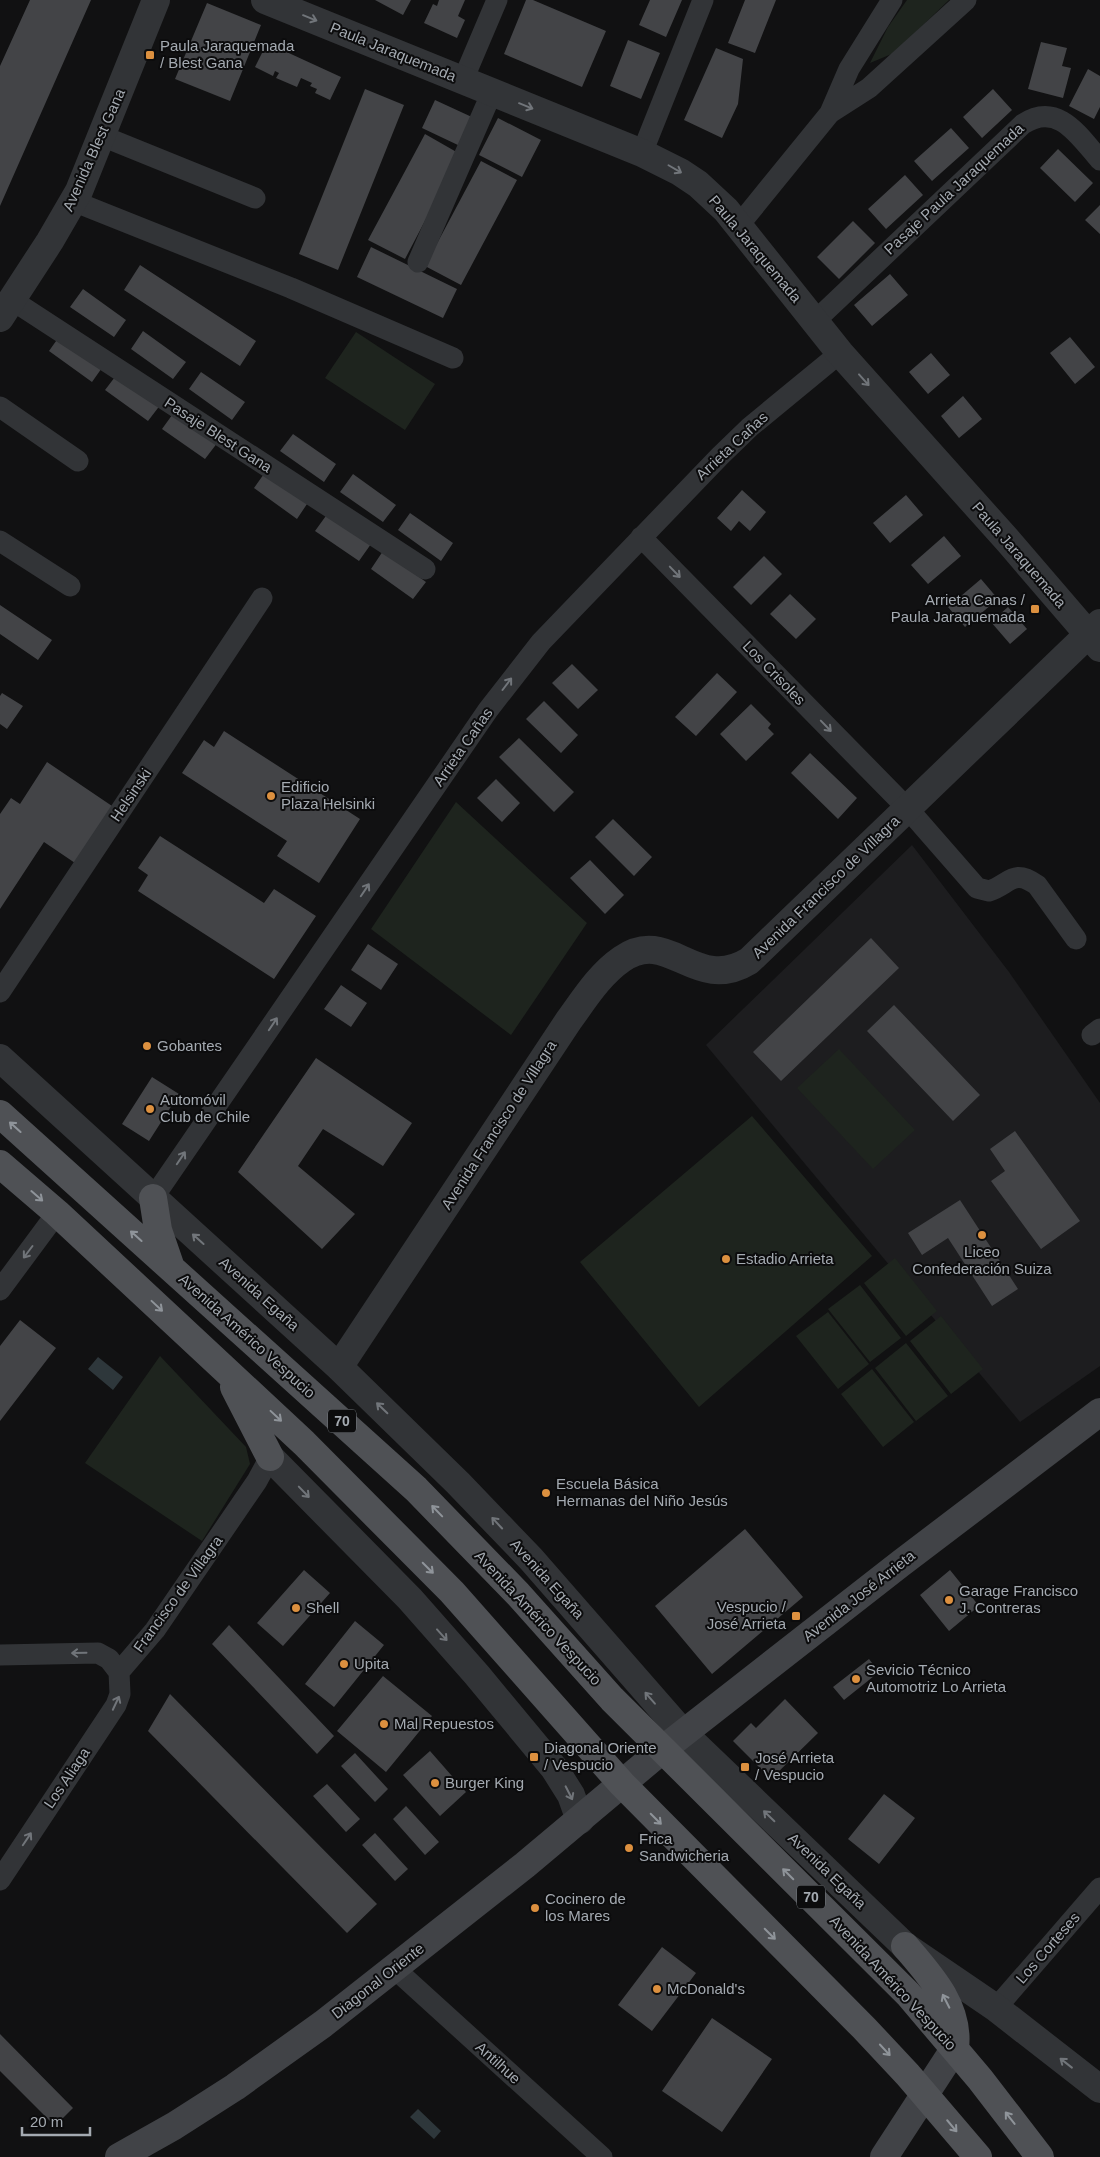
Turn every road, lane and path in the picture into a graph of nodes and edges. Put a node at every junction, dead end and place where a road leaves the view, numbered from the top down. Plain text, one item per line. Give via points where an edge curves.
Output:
1 (156, 0) edge
2 (265, 0) edge
3 (497, 0) edge
4 (703, 0) edge
5 (892, 0) edge
6 (966, 0) edge
7 (463, 80) junction
8 (492, 92) junction
9 (830, 113) junction
10 (102, 136) junction
11 (642, 154) junction
12 (1100, 160) edge
13 (254, 198) dead end
14 (73, 201) junction
15 (739, 225) junction
16 (418, 262) dead end
17 (6, 309) edge
18 (814, 321) junction
19 (840, 353) junction
20 (453, 358) dead end
21 (0, 407) edge
22 (78, 461) dead end
23 (641, 537) junction
24 (0, 541) edge
25 (425, 569) dead end
26 (70, 586) dead end
27 (262, 598) dead end
28 (1096, 635) edge
29 (908, 809) junction
30 (1076, 939) dead end
31 (0, 992) edge
32 (0, 1058) edge
33 (0, 1114) edge
34 (0, 1164) edge
35 (153, 1198) junction
36 (57, 1213) junction
37 (172, 1269) junction
38 (0, 1290) edge
39 (339, 1367) junction
40 (224, 1368) junction
41 (1100, 1412) edge
42 (270, 1457) junction
43 (0, 1655) edge
44 (120, 1672) junction
45 (684, 1734) junction
46 (662, 1750) junction
47 (622, 1784) junction
48 (580, 1820) junction
49 (0, 1880) edge
50 (1100, 1888) edge
51 (905, 1946) junction
52 (395, 1969) junction
53 (996, 2008) junction
54 (955, 2048) junction
55 (1100, 2089) edge
56 (925, 2095) junction
57 (118, 2157) edge
58 (602, 2157) edge
59 (884, 2157) edge
60 (978, 2157) edge
61 (1040, 2157) edge

1 - 10 street, Avenida Blest Gana
2 -> 7 street, Paula Jaraquemada
3 - 7 street
4 - 11 street
5 - 9 street via 849,69
6 - 9 street via 869,88
7 - 8 street, Paula Jaraquemada
8 -> 11 street, Paula Jaraquemada
8 - 16 street
9 - 15 street
10 - 13 street
10 - 14 street, Avenida Blest Gana
11 -> 15 street, Paula Jaraquemada via 669,165 698,184
12 - 18 street, Pasaje Paula Jaraquemada via 1056,117 1030,119
14 - 17 street, Avenida Blest Gana
14 - 20 street via 291,288
15 - 18 street, Paula Jaraquemada
17 - 25 street, Pasaje Blest Gana
18 - 19 street, Paula Jaraquemada
19 - 23 street, Arrieta Cañas via 750,427
19 -> 28 street, Paula Jaraquemada
21 - 22 street
23 -> 29 street, Los Crisoles
35 -> 23 street, Arrieta Cañas via 503,689 542,642
24 - 26 street
27 - 31 street, Helsinski
28 - 29 street, Avenida Francisco de Villagra
29 - 30 street, Los Crisoles via 977,888 989,892 1016,877 1030,880
29 - 39 street, Avenida Francisco de Villagra via 738,968 713,971 671,954 646,950 623,958 610,968 568,1020
32 - 35 street, Avenida Egaña
37 -> 33 main road, Avenida Américo Vespucio / 70
34 -> 36 main road
35 - 37 main road via 158,1230
39 -> 35 street, Avenida Egaña
36 -> 38 street
36 -> 40 main road
46 -> 37 main road, Avenida Américo Vespucio / 70 via 416,1489
45 -> 39 street, Avenida Egaña via 458,1482
40 - 42 main road
40 -> 47 main road via 304,1443 452,1592
41 - 45 main road, Avenida José Arrieta
42 - 44 street, Francisco de Villagra via 156,1630
42 -> 48 street via 410,1599 477,1675 554,1768 571,1795
44 -> 43 street via 109,1659 98,1653
49 -> 44 street, Los Aliaga via 116,1705 120,1694
45 - 46 main road, Avenida José Arrieta
51 -> 45 street, Avenida Egaña
46 - 47 main road, Avenida José Arrieta
54 -> 46 main road, Avenida Américo Vespucio / 70 via 872,1958
47 - 48 main road, Diagonal Oriente
47 -> 56 main road via 864,2028
48 - 52 main road, Diagonal Oriente
50 - 53 street, Los Corteses
51 - 53 street, Avenida Egaña
54 -> 51 main road via 955,2022 946,2001 932,1978
52 - 57 main road, Diagonal Oriente via 257,2072 174,2126
52 - 58 street, Antilhue
55 -> 53 street, Avenida Egaña
54 - 56 main road
61 -> 54 main road, Avenida Américo Vespucio / 70
56 - 59 main road
56 -> 60 main road

